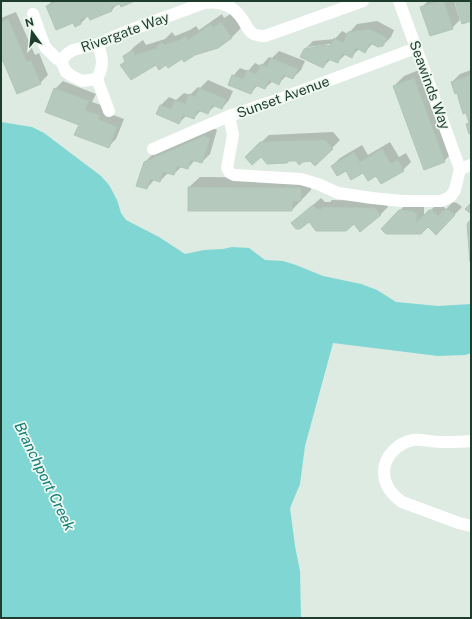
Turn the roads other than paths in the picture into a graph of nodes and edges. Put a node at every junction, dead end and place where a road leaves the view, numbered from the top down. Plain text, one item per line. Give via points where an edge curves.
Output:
1 (362, 1) edge
2 (399, 1) edge
3 (33, 14) dead end
4 (98, 44) junction
5 (416, 48) junction
6 (61, 61) junction
7 (98, 79) junction
8 (109, 111) dead end
9 (230, 116) junction
10 (153, 149) dead end
11 (466, 167) edge
12 (471, 441) edge
13 (471, 526) edge

1 - 4 street, Rivergate Way via 265,36 252,34 241,16 225,4 204,3
2 - 5 street, Seawinds Way
3 - 6 street via 45,47
4 - 6 street, Rivergate Way via 73,50
4 - 7 street via 103,67
5 - 9 street, Sunset Avenue
5 - 11 street, Seawinds Way
6 - 7 street via 66,72 82,81
7 - 8 street
9 - 10 street
9 - 11 street, Sunset Avenue via 233,135 227,168 234,175 301,180 338,192 372,198 441,201 450,197
12 - 13 street via 406,442 390,455 384,472 389,489 402,502

